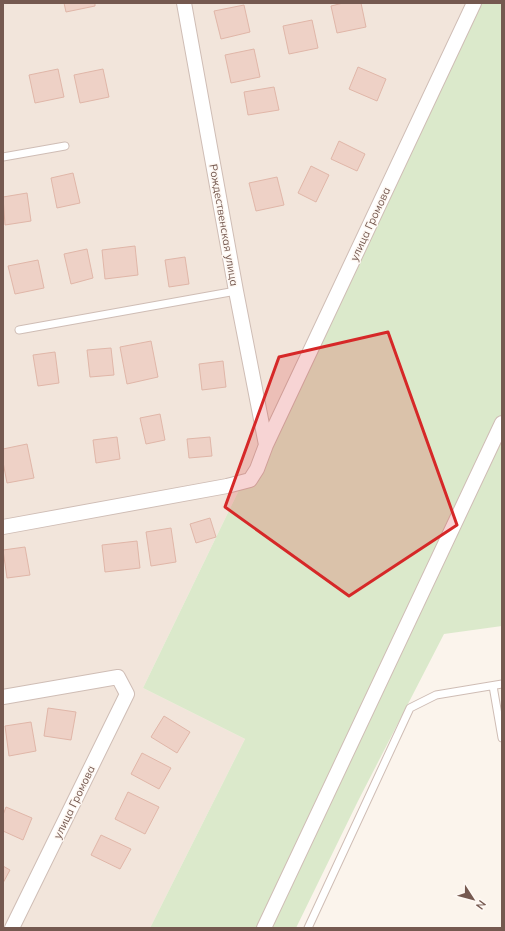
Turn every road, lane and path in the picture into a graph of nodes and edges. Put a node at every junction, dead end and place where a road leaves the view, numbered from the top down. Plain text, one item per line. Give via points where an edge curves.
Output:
1 (184, 3) edge
2 (474, 3) edge
3 (65, 146) dead end
4 (3, 157) edge
5 (236, 291) junction
6 (19, 330) dead end
7 (502, 423) edge
8 (266, 446) junction
9 (3, 527) edge
10 (502, 684) edge
11 (493, 686) junction
12 (3, 697) edge
13 (502, 738) edge
14 (12, 928) edge
15 (264, 928) edge
16 (308, 928) edge

1 - 5 street, Рождественская улица
2 - 8 street, улица Громова
3 - 4 lane
5 - 6 lane
5 - 8 street, Рождественская улица
7 - 15 street
8 - 9 street, улица Громова via 250,480
10 - 11 lane
11 - 13 lane
11 - 16 lane via 436,695 410,708
12 - 14 street, улица Громова via 118,677 127,694

